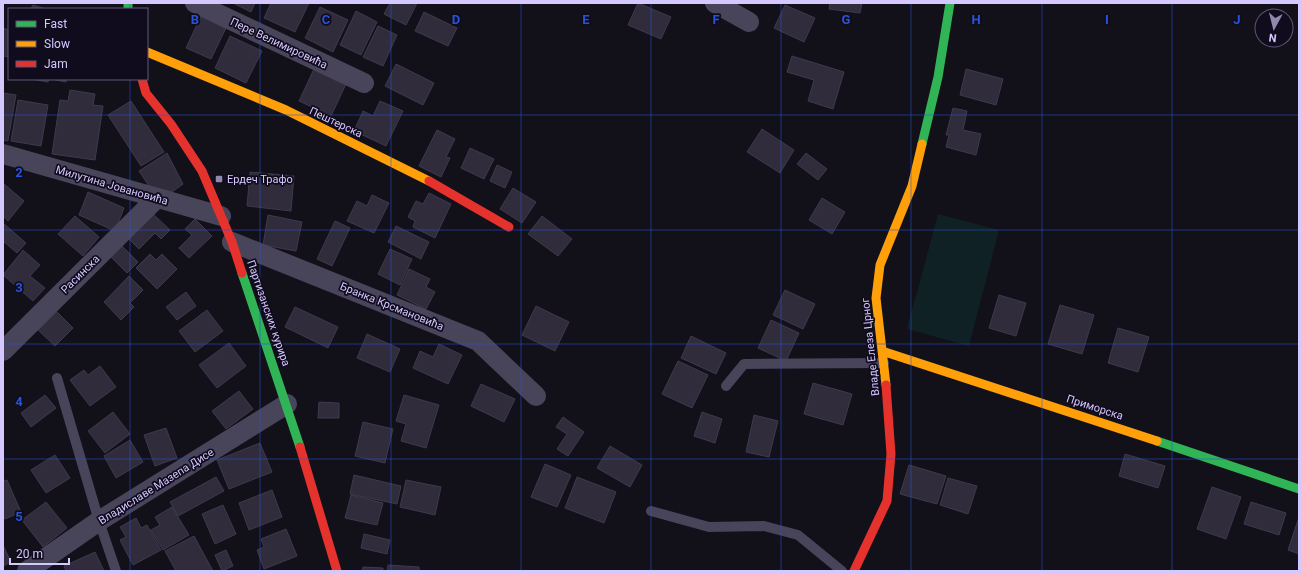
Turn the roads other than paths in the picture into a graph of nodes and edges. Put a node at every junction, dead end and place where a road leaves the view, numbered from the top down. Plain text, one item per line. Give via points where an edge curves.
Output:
1 (194, 3) edge
2 (715, 3) edge
3 (950, 3) edge
4 (750, 22) dead end
5 (148, 52) edge
6 (142, 80) edge
7 (364, 82) dead end
8 (4, 157) edge
9 (157, 198) junction
10 (221, 216) junction
11 (509, 227) dead end
12 (232, 242) junction
13 (3, 351) edge
14 (882, 351) junction
15 (884, 363) junction
16 (58, 378) dead end
17 (726, 386) dead end
18 (536, 396) dead end
19 (287, 404) junction
20 (1299, 489) edge
21 (651, 511) dead end
22 (99, 521) junction
23 (27, 571) edge
24 (116, 571) edge
25 (337, 571) edge
26 (842, 571) edge
27 (854, 571) edge

1 - 7 street, Пере Велимировића
2 - 4 street
3 - 14 street, Владе Елеза Црног via 938,77 912,186 880,265 876,298
5 - 11 street, Пештерска via 257,98 363,148 449,191
6 - 10 street, Партизанских курира via 146,93 171,124 202,171
8 - 9 street, Милутина Јовановића
9 - 10 street, Милутина Јовановића
9 - 13 street, Расинска
10 - 12 street, Партизанских курира
12 - 18 street, Бранка Крсмановића via 478,341
12 - 19 street, Партизанских курира
14 - 15 street, Владе Елеза Црног
14 - 20 street, Приморска
15 - 17 lane via 744,364
15 - 27 street, Владе Елеза Црног via 891,454 887,501
16 - 22 lane
19 - 22 street, Владиславе Мазепа Дисе
19 - 25 street, Партизанских курира
21 - 26 lane via 709,527 764,526 798,535
22 - 23 street, Владиславе Мазепа Дисе
22 - 24 lane

